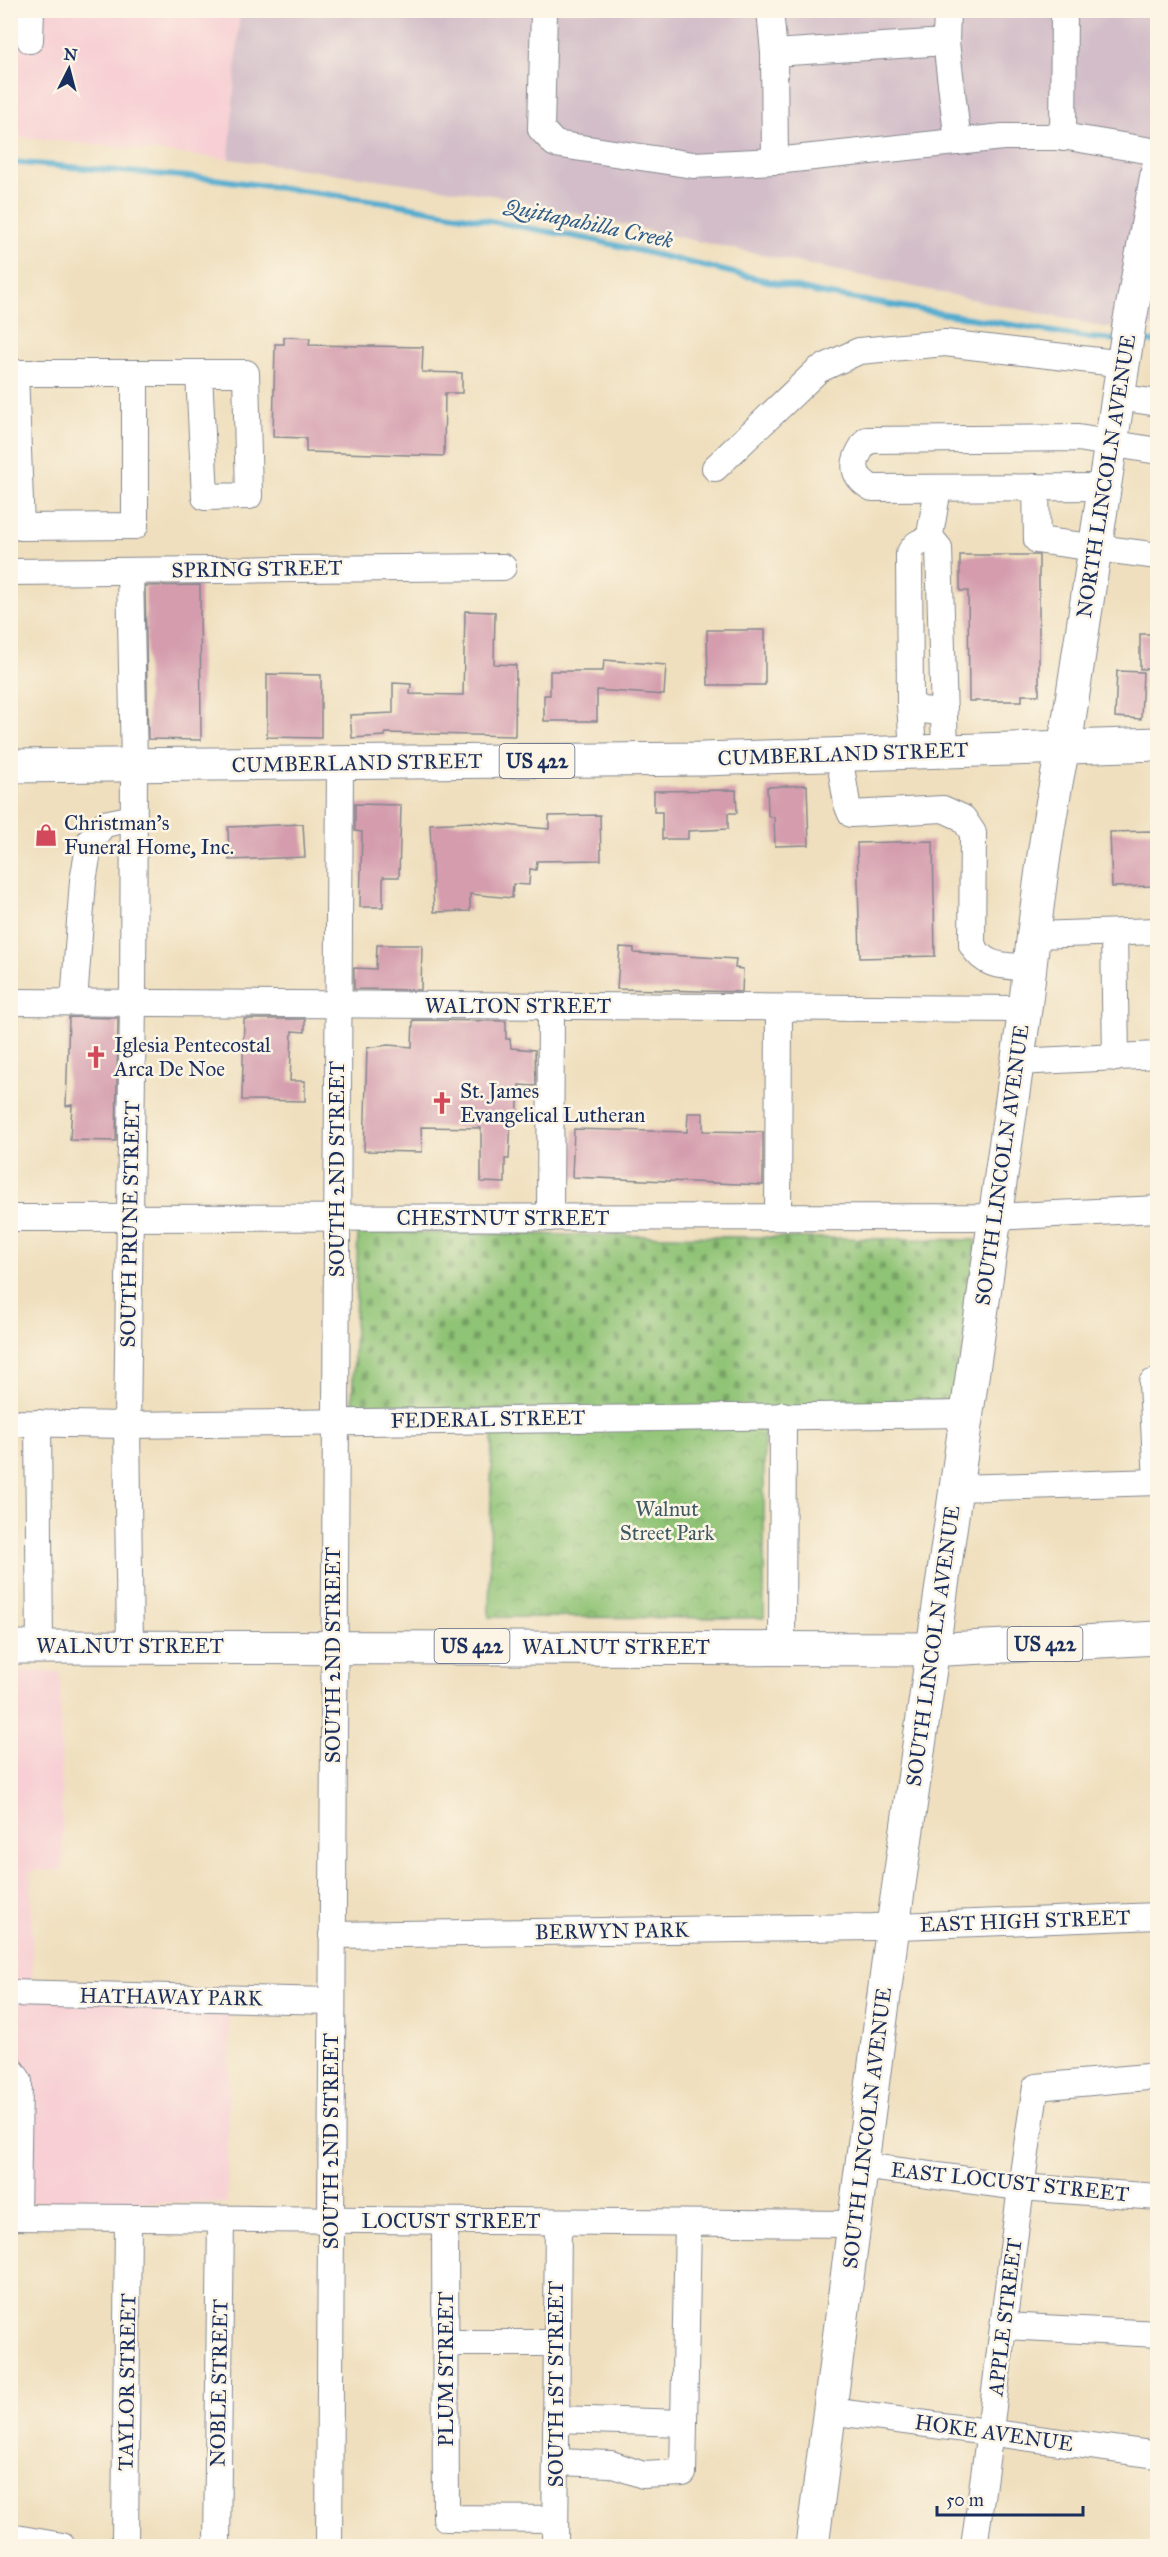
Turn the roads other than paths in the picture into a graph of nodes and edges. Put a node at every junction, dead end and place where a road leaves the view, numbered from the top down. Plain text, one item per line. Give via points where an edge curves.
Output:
1 (31, 10) edge
2 (544, 10) edge
3 (770, 10) edge
4 (946, 10) edge
5 (1064, 10) edge
6 (30, 40) dead end
7 (946, 42) junction
8 (774, 53) junction
9 (1063, 138) junction
10 (958, 142) junction
11 (1158, 152) edge
12 (775, 161) junction
13 (1158, 170) edge
14 (1126, 347) junction
15 (13, 373) edge
16 (135, 373) junction
17 (199, 373) junction
18 (1118, 397) junction
19 (1158, 403) edge
20 (1111, 444) junction
21 (1158, 451) edge
22 (715, 468) dead end
23 (1036, 487) junction
24 (1105, 487) junction
25 (938, 488) junction
26 (929, 541) junction
27 (1095, 548) junction
28 (1158, 556) edge
29 (503, 567) dead end
30 (130, 571) junction
31 (10, 572) edge
32 (910, 703) junction
33 (944, 707) junction
34 (1158, 744) edge
35 (1063, 748) junction
36 (945, 751) junction
37 (913, 752) junction
38 (839, 754) junction
39 (340, 764) junction
40 (134, 765) junction
41 (10, 766) edge
42 (134, 818) junction
43 (1158, 932) edge
44 (1114, 933) junction
45 (1033, 935) junction
46 (1030, 968) junction
47 (10, 1002) edge
48 (74, 1002) junction
49 (134, 1002) junction
50 (338, 1004) junction
51 (551, 1006) junction
52 (779, 1008) junction
53 (1025, 1010) junction
54 (1158, 1055) edge
55 (1116, 1058) junction
56 (1017, 1062) junction
57 (1158, 1209) edge
58 (778, 1217) junction
59 (995, 1217) junction
60 (10, 1218) edge
61 (550, 1218) junction
62 (337, 1219) junction
63 (129, 1220) junction
64 (1155, 1383) edge
65 (966, 1414) junction
66 (783, 1415) junction
67 (335, 1421) junction
68 (10, 1423) edge
69 (38, 1423) junction
70 (127, 1425) junction
71 (1157, 1482) edge
72 (956, 1488) junction
73 (1158, 1638) edge
74 (25, 1646) edge
75 (333, 1646) junction
76 (130, 1647) junction
77 (782, 1647) junction
78 (933, 1649) junction
79 (1158, 1916) edge
80 (893, 1926) junction
81 (332, 1935) junction
82 (10, 1993) edge
83 (332, 2001) junction
84 (10, 2068) edge
85 (1158, 2076) edge
86 (862, 2166) junction
87 (1020, 2187) junction
88 (1158, 2197) edge
89 (14, 2217) edge
90 (128, 2218) junction
91 (221, 2219) junction
92 (330, 2220) junction
93 (445, 2221) junction
94 (558, 2222) junction
95 (688, 2223) junction
96 (855, 2224) junction
97 (1004, 2326) junction
98 (1158, 2334) edge
99 (446, 2343) junction
100 (557, 2343) junction
101 (830, 2411) junction
102 (556, 2419) junction
103 (684, 2423) junction
104 (991, 2433) junction
105 (1158, 2456) edge
106 (556, 2462) junction
107 (555, 2519) junction
108 (10, 2537) edge
109 (62, 2547) edge
110 (125, 2547) edge
111 (217, 2547) edge
112 (329, 2547) edge
113 (555, 2547) edge
114 (812, 2547) edge
115 (974, 2547) edge

1 - 6 street
2 - 12 street via 541,129 555,144 693,165
3 - 8 street
4 - 7 street
5 - 9 street
7 - 8 street
7 - 10 street
8 - 12 street
9 - 10 street via 1003,137
9 - 11 street
10 - 12 street
13 - 14 main road, NORTH LINCOLN AVENUE
14 - 18 main road, NORTH LINCOLN AVENUE
14 - 22 street via 945,342 859,351 819,370
15 - 16 street
15 - 16 street via 21,527 135,526
16 - 17 street
17 - 17 street via 205,497 249,496 246,373
18 - 19 street
18 - 20 main road, NORTH LINCOLN AVENUE
20 - 21 street
20 - 24 main road, NORTH LINCOLN AVENUE
20 - 25 street via 1078,438 867,440 857,454 855,467 860,482 872,488
23 - 24 street
23 - 25 street
23 - 27 street via 1037,540
24 - 27 main road, NORTH LINCOLN AVENUE
25 - 26 street
26 - 32 street via 915,544 909,554
26 - 33 street via 939,548
27 - 28 street
27 - 35 main road, NORTH LINCOLN AVENUE
29 - 30 street, SPRING STREET
30 - 31 street, SPRING STREET
30 - 40 street, SOUTH PRUNE STREET
32 - 33 street via 928,711
32 - 37 street
33 - 36 street
34 - 35 main road, US 422
35 - 36 main road, CUMBERLAND STREET / US 422
35 - 45 main road, SOUTH LINCOLN AVENUE via 1054,784
36 - 37 main road, CUMBERLAND STREET / US 422
37 - 38 main road, CUMBERLAND STREET / US 422
38 - 39 main road, CUMBERLAND STREET / US 422
38 - 46 street via 851,814 943,809 963,818 973,833 972,945 979,957 990,963
39 - 40 main road, CUMBERLAND STREET / US 422
39 - 50 street, SOUTH 2ND STREET
40 - 41 main road, CUMBERLAND STREET / US 422
40 - 42 street, SOUTH PRUNE STREET
42 - 48 street via 104,824 90,841
42 - 49 street, SOUTH PRUNE STREET
43 - 44 street
44 - 45 street
44 - 55 street
45 - 46 main road, SOUTH LINCOLN AVENUE
46 - 53 main road, SOUTH LINCOLN AVENUE
47 - 48 street, WALTON STREET
48 - 49 street, WALTON STREET
49 - 50 street, WALTON STREET
49 - 63 street, SOUTH PRUNE STREET
50 - 51 street, WALTON STREET
50 - 62 street, SOUTH 2ND STREET
51 - 52 street, WALTON STREET
51 - 61 street
52 - 53 street, WALTON STREET
52 - 58 street
53 - 56 main road, SOUTH LINCOLN AVENUE
54 - 55 street
55 - 56 street
56 - 59 main road, SOUTH LINCOLN AVENUE
57 - 59 street, CHESTNUT STREET
58 - 59 street, CHESTNUT STREET
58 - 61 street, CHESTNUT STREET
59 - 65 main road, SOUTH LINCOLN AVENUE
60 - 63 street, CHESTNUT STREET
61 - 62 street, CHESTNUT STREET
62 - 63 street, CHESTNUT STREET
62 - 67 street, SOUTH 2ND STREET
63 - 70 street, SOUTH PRUNE STREET
64 - 71 street
65 - 66 street, FEDERAL STREET
65 - 72 main road, SOUTH LINCOLN AVENUE
66 - 67 street, FEDERAL STREET
66 - 77 street
67 - 70 street, FEDERAL STREET
67 - 75 street, SOUTH 2ND STREET
68 - 69 street, FEDERAL STREET
69 - 70 street, FEDERAL STREET
69 - 74 street
70 - 76 street, SOUTH PRUNE STREET
71 - 72 street
72 - 78 main road, SOUTH LINCOLN AVENUE
73 - 78 main road, US 422
74 - 76 main road, WALNUT STREET / US 422
75 - 76 main road, WALNUT STREET / US 422
75 - 77 main road, WALNUT STREET / US 422
75 - 81 street, SOUTH 2ND STREET
77 - 78 main road, WALNUT STREET / US 422
78 - 80 main road, SOUTH LINCOLN AVENUE
79 - 80 street, EAST HIGH STREET
80 - 81 street, BERWYN PARK
80 - 86 main road, SOUTH LINCOLN AVENUE
81 - 83 street, SOUTH 2ND STREET
82 - 83 street, HATHAWAY PARK
83 - 92 street, SOUTH 2ND STREET
84 - 89 street via 19,2082
85 - 87 street, APPLE STREET via 1036,2087
86 - 87 street, EAST LOCUST STREET
86 - 96 main road, SOUTH LINCOLN AVENUE
87 - 88 street, EAST LOCUST STREET
87 - 97 street, APPLE STREET
89 - 90 street, LOCUST STREET
90 - 91 street, LOCUST STREET
90 - 110 street, TAYLOR STREET
91 - 92 street, LOCUST STREET
91 - 111 street, NOBLE STREET
92 - 93 street, LOCUST STREET
92 - 112 street, SOUTH 2ND STREET
93 - 94 street, LOCUST STREET
93 - 99 street, PLUM STREET
94 - 95 street, LOCUST STREET
94 - 100 street, SOUTH 1ST STREET
95 - 96 street, LOCUST STREET
95 - 103 street
96 - 101 main road, SOUTH LINCOLN AVENUE
97 - 98 street
97 - 104 street, APPLE STREET
99 - 100 street
99 - 107 street, PLUM STREET via 446,2518
100 - 102 street, SOUTH 1ST STREET
101 - 104 street, HOKE AVENUE
101 - 114 main road, SOUTH LINCOLN AVENUE
102 - 103 street
102 - 106 street, SOUTH 1ST STREET
103 - 106 street via 683,2473 643,2475 611,2464
104 - 105 street, HOKE AVENUE
104 - 115 street, APPLE STREET
106 - 107 street, SOUTH 1ST STREET
107 - 113 street, SOUTH 1ST STREET
108 - 109 street

